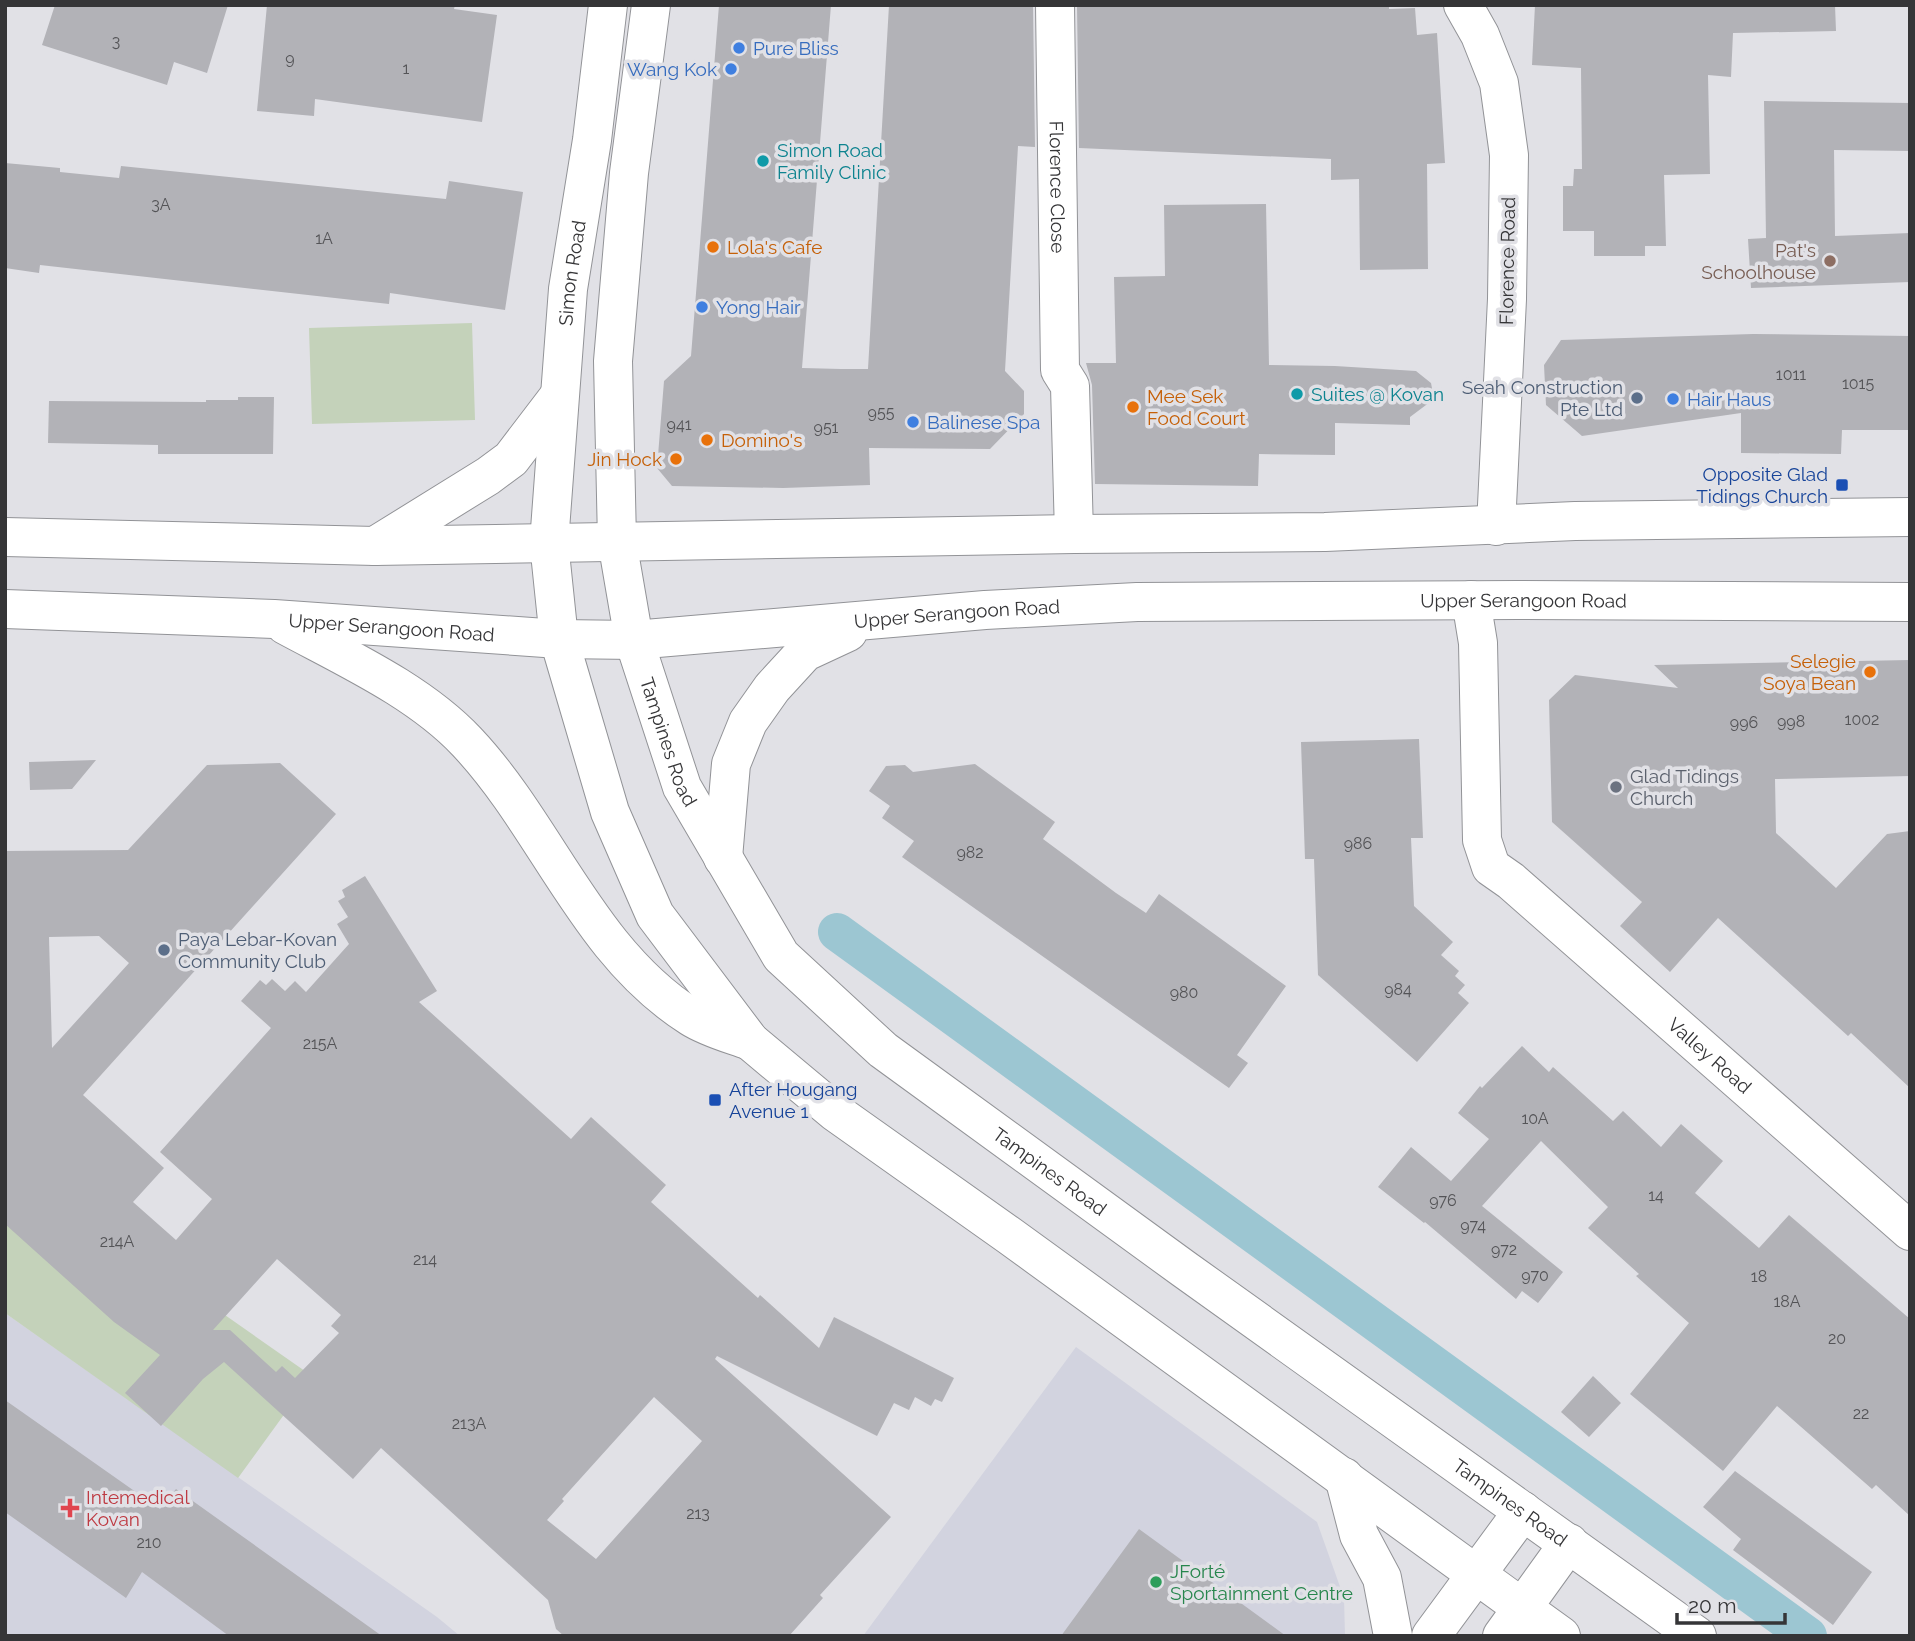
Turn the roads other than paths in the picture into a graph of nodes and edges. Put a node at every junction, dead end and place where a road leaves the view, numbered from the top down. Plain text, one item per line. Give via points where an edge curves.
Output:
1 (608, 5) edge
2 (651, 5) edge
3 (1055, 5) edge
4 (1463, 5) edge
5 (559, 396) junction
6 (1910, 517) edge
7 (1496, 526) junction
8 (1060, 534) junction
9 (5, 537) edge
10 (617, 541) junction
11 (549, 543) junction
12 (375, 546) junction
13 (1471, 600) junction
14 (1516, 600) junction
15 (1910, 601) edge
16 (5, 609) edge
17 (274, 619) junction
18 (872, 621) junction
19 (559, 639) junction
20 (634, 640) junction
21 (723, 858) junction
22 (1511, 881) junction
23 (750, 1041) junction
24 (1910, 1231) edge
25 (1344, 1478) junction
26 (1523, 1511) junction
27 (1569, 1543) junction
28 (1477, 1574) junction
29 (1512, 1621) edge
30 (1393, 1636) edge
31 (1432, 1636) edge
32 (1561, 1636) edge
33 (1697, 1636) edge

1 - 5 main road, Simon Road via 568,289
2 - 10 main road via 629,173 613,361
3 - 8 main road, Florence Close via 1060,370 1049,385
4 - 7 main road, Florence Road via 1499,83 1508,155 1507,299
5 - 11 main road, Simon Road
5 - 12 main road via 511,458
6 - 7 main road
7 - 8 main road
8 - 10 main road
9 - 12 main road
10 - 11 main road
10 - 20 main road, Tampines Road
11 - 12 main road
11 - 19 main road
13 - 14 main road, Upper Serangoon Road
13 - 18 main road, Upper Serangoon Road via 1138,603
13 - 22 main road, Valley Road via 1478,643 1482,840 1491,867
14 - 15 main road, Upper Serangoon Road
14 - 22 main road via 1502,620 1499,642 1498,828
16 - 17 main road, Upper Serangoon Road
17 - 19 main road, Upper Serangoon Road
17 - 23 main road via 379,676 443,719 507,792 582,906 639,976 692,1018
18 - 20 main road, Upper Serangoon Road
18 - 21 main road via 805,652 748,722 731,764
19 - 20 main road, Upper Serangoon Road
19 - 23 main road via 610,813 655,915
20 - 21 main road, Tampines Road via 682,787
21 - 26 main road, Tampines Road via 781,956 883,1050
22 - 24 main road, Valley Road
23 - 25 main road via 835,1112
25 - 28 main road
25 - 30 main road via 1359,1535 1382,1578
26 - 27 main road, Tampines Road
26 - 28 main road
27 - 29 main road
27 - 33 main road, Tampines Road
28 - 29 main road
28 - 31 main road
29 - 32 main road

